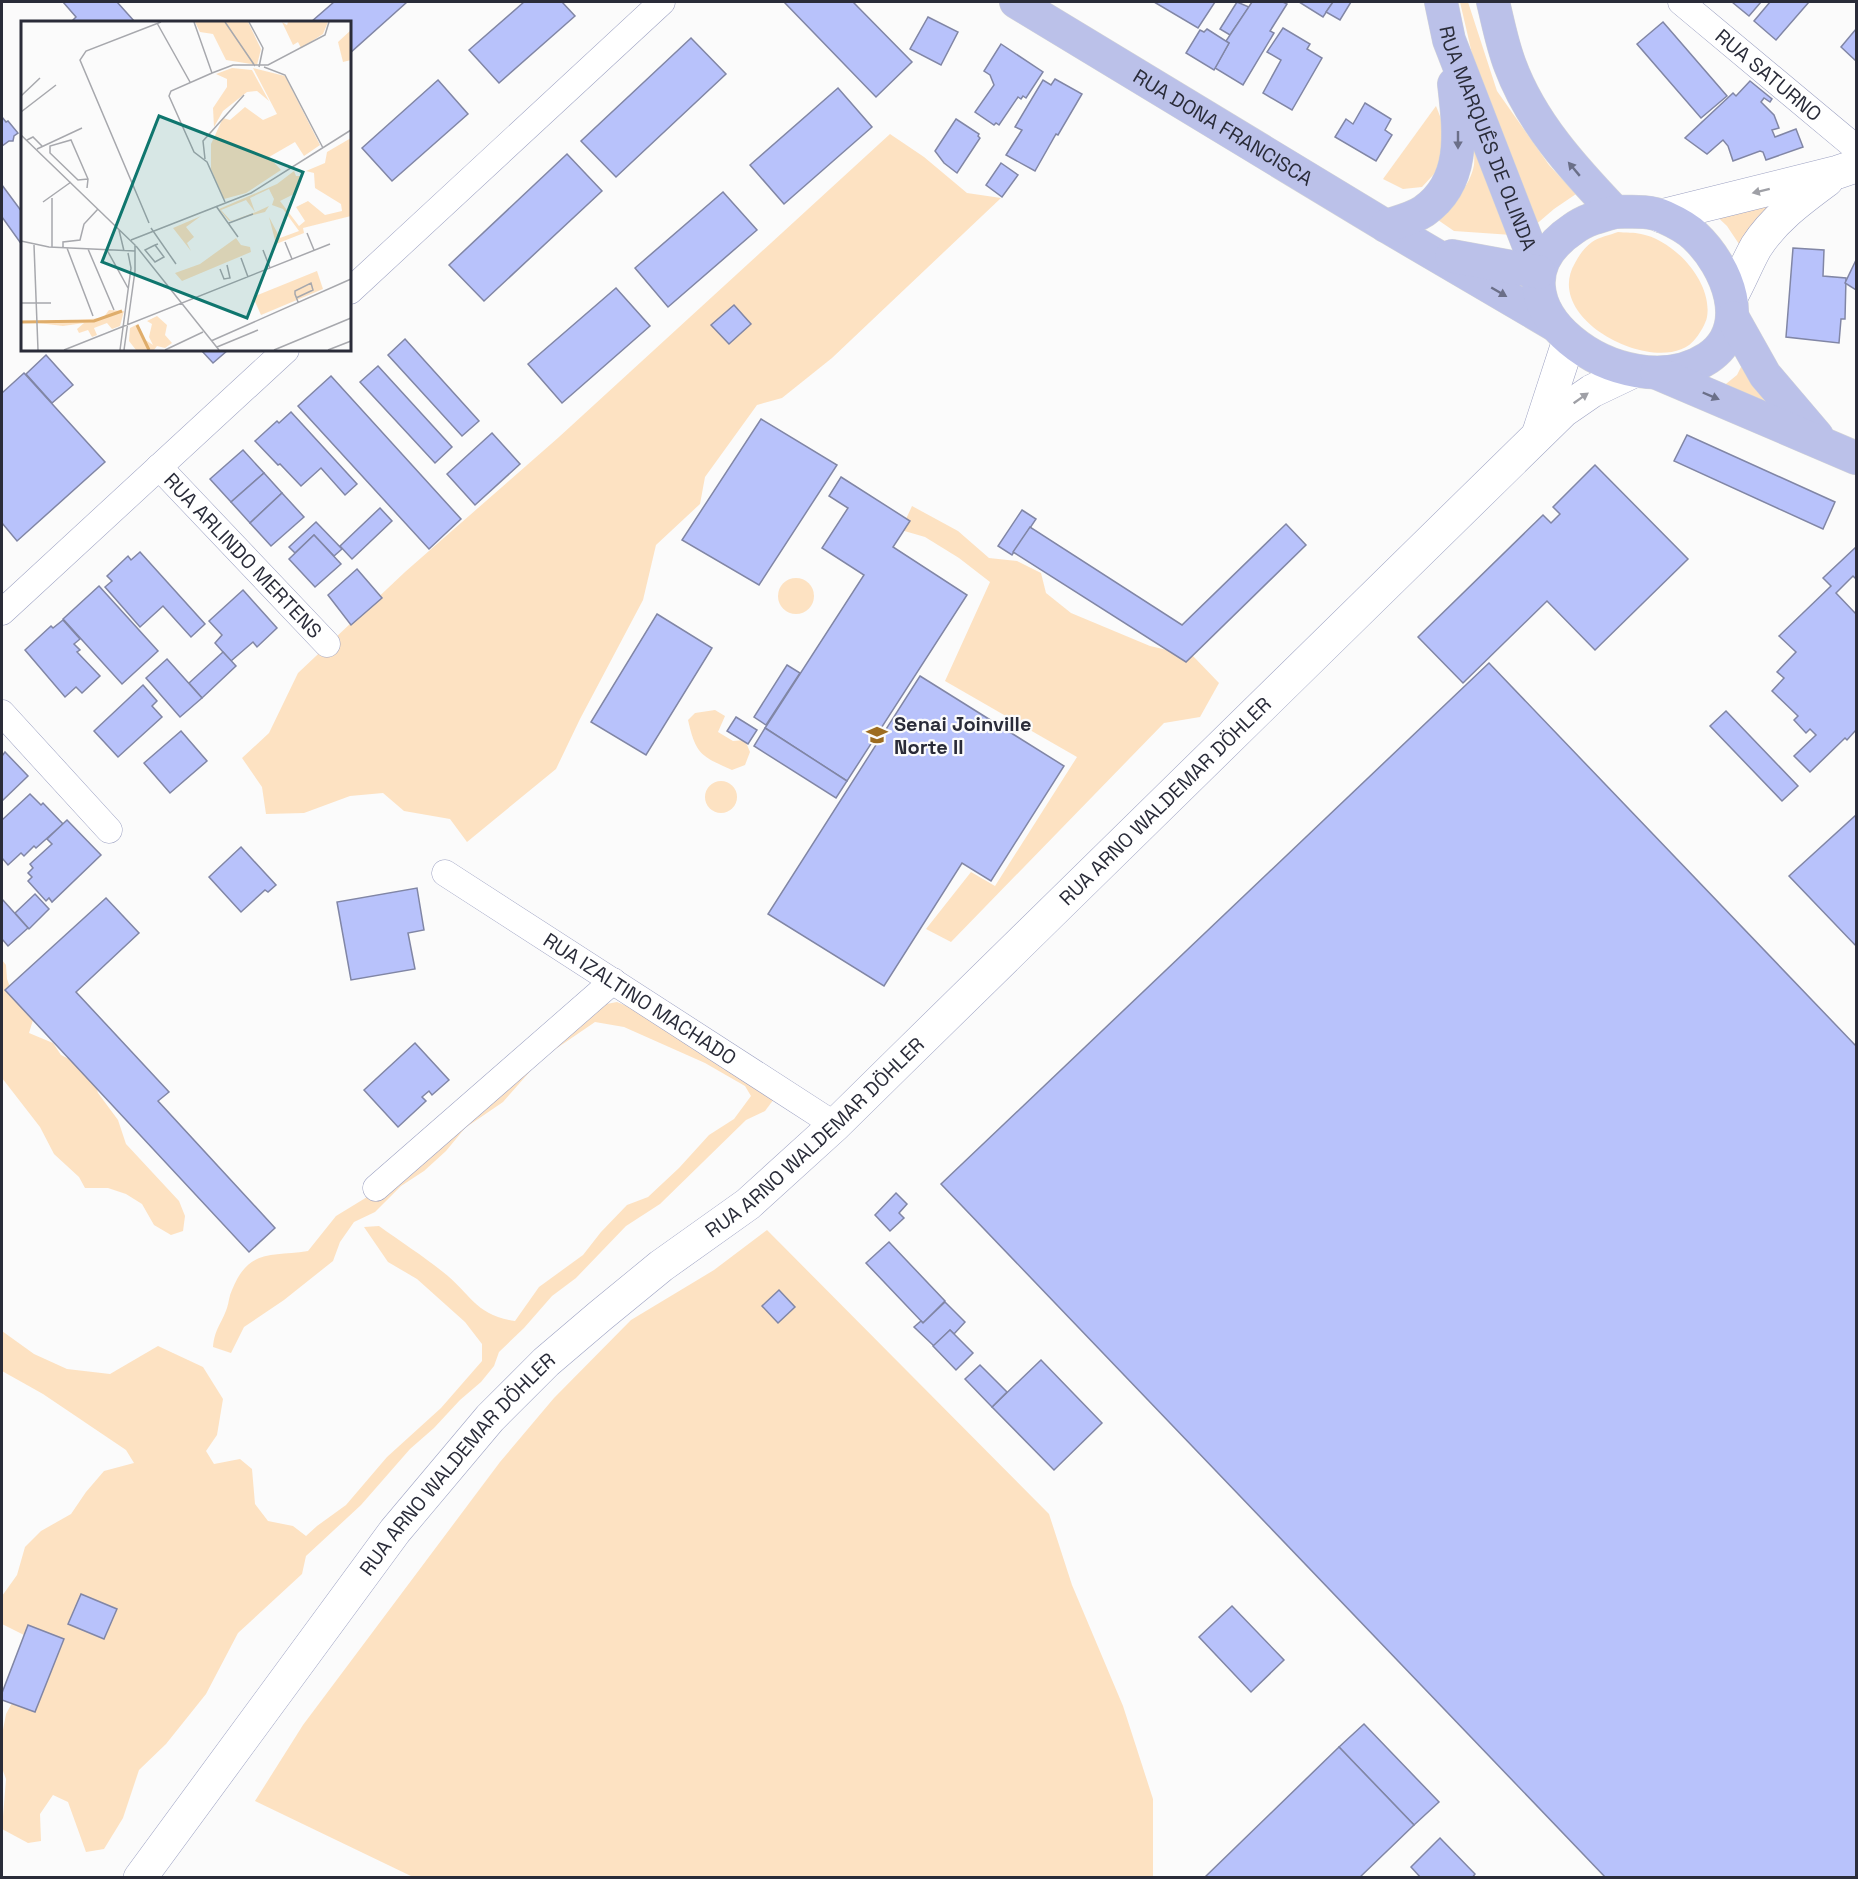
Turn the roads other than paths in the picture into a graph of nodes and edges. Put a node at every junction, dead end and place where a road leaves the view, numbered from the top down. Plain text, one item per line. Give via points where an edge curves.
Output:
1 (662, 2) edge
2 (1016, 2) edge
3 (1441, 2) edge
4 (1493, 2) edge
5 (1681, 2) edge
6 (1449, 40) junction
7 (1850, 162) edge
8 (1615, 212) junction
9 (1662, 216) junction
10 (1386, 226) junction
11 (1431, 252) junction
12 (1539, 272) junction
13 (351, 290) edge
14 (1732, 307) junction
15 (1561, 332) junction
16 (285, 351) edge
17 (1646, 372) junction
18 (1538, 436) junction
19 (1824, 444) junction
20 (1857, 458) edge
21 (159, 467) junction
22 (2, 612) edge
23 (327, 644) dead end
24 (2, 713) edge
25 (109, 830) dead end
26 (445, 873) dead end
27 (613, 981) junction
28 (835, 1125) junction
29 (376, 1188) dead end
30 (140, 1878) edge

1 - 13 street
2 - 10 main road, RUA DONA FRANCISCA
3 - 6 main road, RUA MARQUÊS DE OLINDA
8 -> 4 main road via 1574,170 1522,93 1509,63
5 - 7 street, RUA SATURNO
6 -> 10 main road via 1458,123 1455,170 1443,195 1423,212
6 - 12 main road, RUA MARQUÊS DE OLINDA
7 -> 9 main road
7 - 14 main road via 1773,225 1756,247
8 - 9 main road
8 - 12 main road via 1590,219 1557,241
9 - 14 main road via 1694,235 1705,247 1722,273
10 - 11 main road, RUA DONA FRANCISCA
11 - 12 main road, RUA DONA FRANCISCA
11 -> 15 main road, RUA DONA FRANCISCA
12 - 15 main road via 1540,297
14 - 17 main road via 1727,338 1716,352 1699,364
14 - 19 main road via 1766,375
15 - 17 main road via 1608,363
15 - 18 main road, RUA ARNO WALDEMAR DÖHLER
16 - 21 street
18 -> 17 main road, RUA ARNO WALDEMAR DÖHLER via 1563,411 1592,391
17 -> 19 main road
18 - 28 main road, RUA ARNO WALDEMAR DÖHLER
19 - 20 main road
21 - 22 street
21 - 23 street, RUA ARLINDO MERTENS
24 - 25 street
26 - 27 street, RUA IZALTINO MACHADO
27 - 28 street, RUA IZALTINO MACHADO
27 - 29 street
28 - 30 main road, RUA ARNO WALDEMAR DÖHLER via 748,1204 600,1316 490,1418 394,1531

